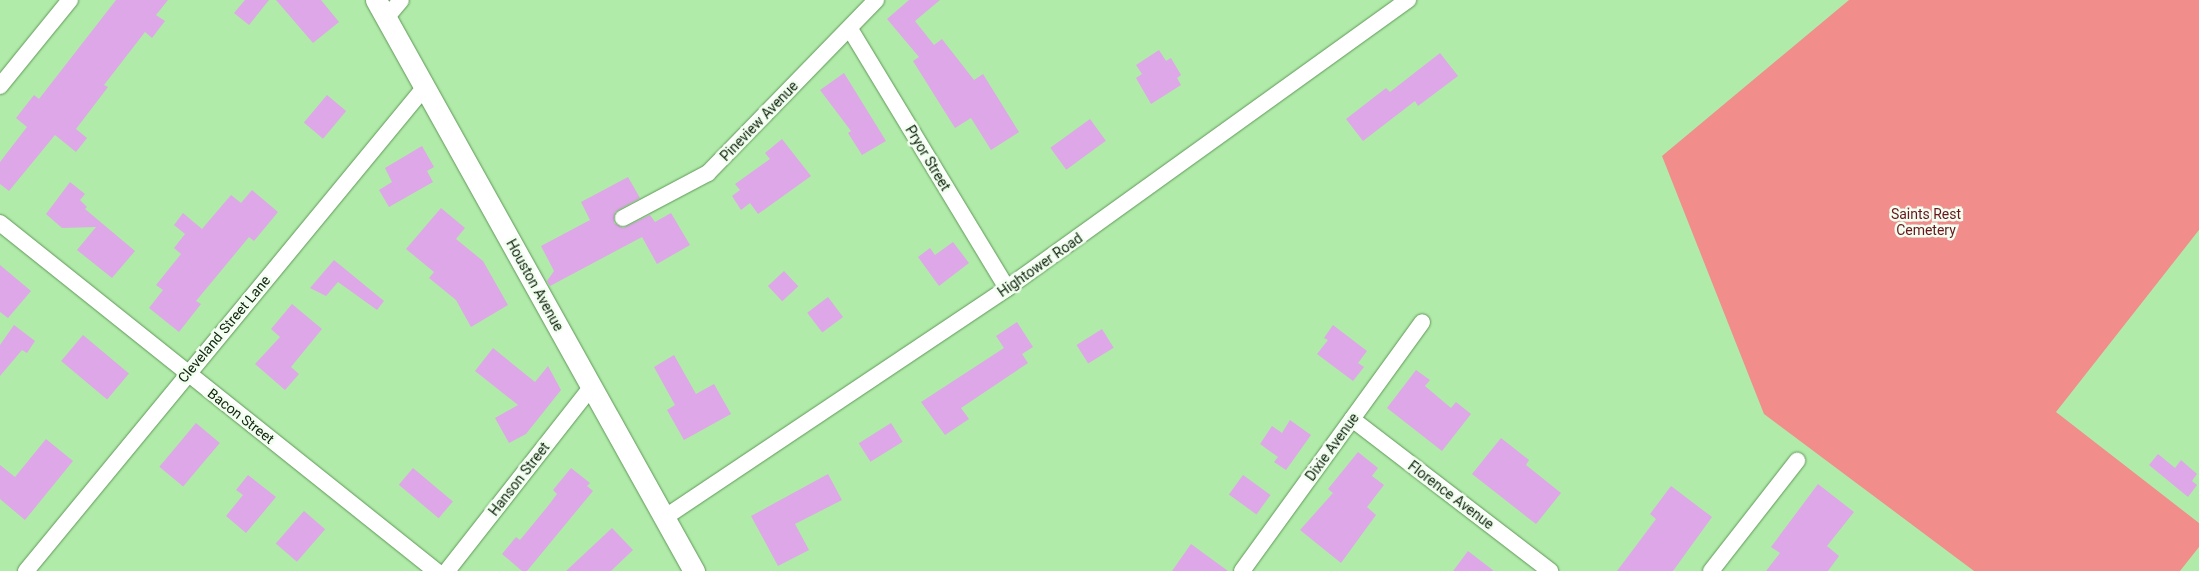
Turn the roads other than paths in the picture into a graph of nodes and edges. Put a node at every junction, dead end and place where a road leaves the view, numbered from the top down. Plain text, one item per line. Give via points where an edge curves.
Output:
1 (70, 0) edge
2 (401, 0) edge
3 (876, 0) edge
4 (1408, 0) edge
5 (380, 9) edge
6 (850, 28) junction
7 (0, 86) edge
8 (424, 88) junction
9 (622, 218) dead end
10 (0, 223) edge
11 (1007, 288) junction
12 (1422, 322) dead end
13 (188, 374) junction
14 (592, 386) junction
15 (1352, 419) junction
16 (1797, 461) dead end
17 (664, 518) junction
18 (26, 571) edge
19 (436, 571) edge
20 (447, 571) edge
21 (694, 571) edge
22 (1242, 571) edge
23 (1550, 571) edge
24 (1711, 571) edge

1 - 7 street
2 - 5 street
3 - 6 street, Pineview Avenue
4 - 11 street, Hightower Road
5 - 8 street, Houston Avenue
6 - 9 street, Pineview Avenue via 708,173
6 - 11 street, Pryor Street
8 - 13 street, Cleveland Street Lane
8 - 14 street, Houston Avenue
10 - 13 street, Bacon Street
11 - 17 street, Hightower Road
12 - 15 street, Dixie Avenue
13 - 18 street, Cleveland Street Lane
13 - 19 street, Bacon Street
14 - 17 street, Houston Avenue
14 - 20 street, Hanson Street
15 - 22 street, Dixie Avenue
15 - 23 street, Florence Avenue
16 - 24 street
17 - 21 street, Houston Avenue

